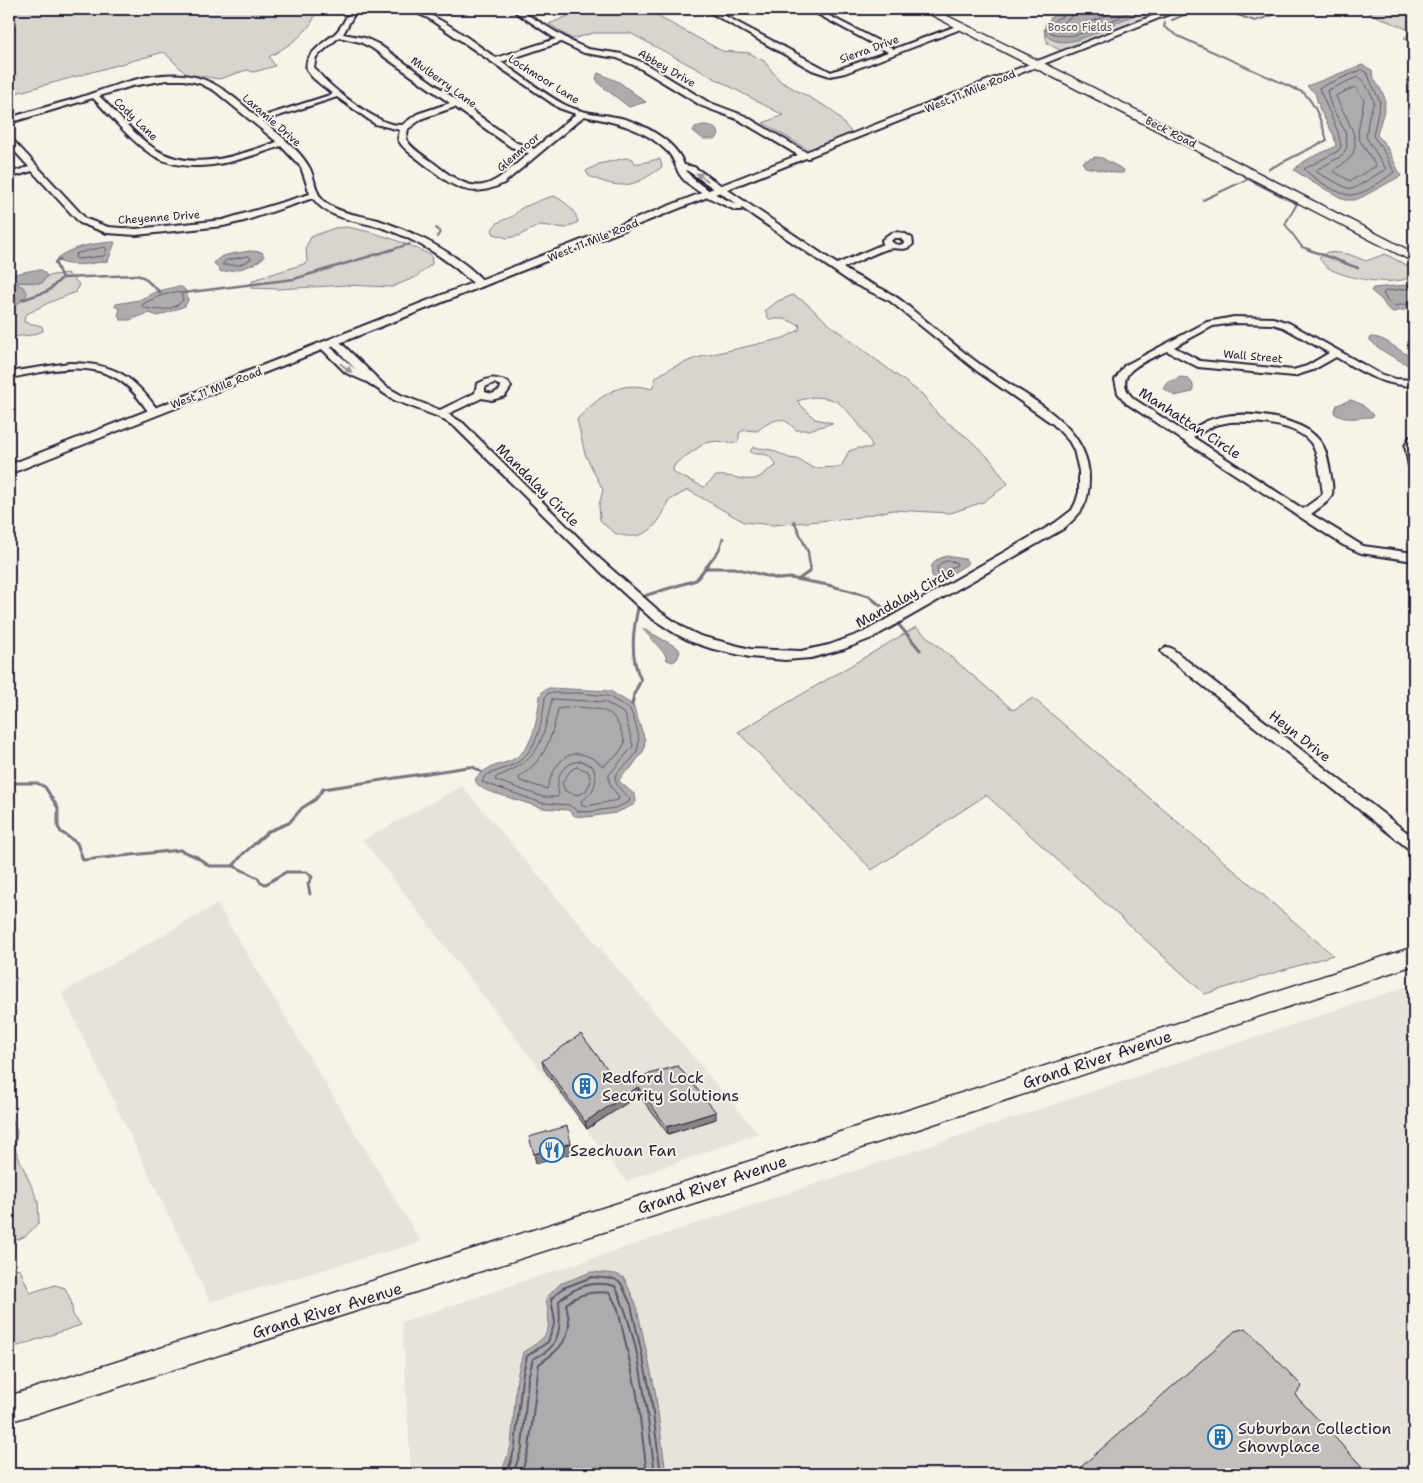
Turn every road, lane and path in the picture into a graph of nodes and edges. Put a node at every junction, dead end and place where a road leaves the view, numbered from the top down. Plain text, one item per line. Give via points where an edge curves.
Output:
1 (354, 9) edge
2 (410, 9) edge
3 (514, 9) edge
4 (707, 9) edge
5 (811, 9) edge
6 (926, 9) edge
7 (1177, 9) edge
8 (962, 27) junction
9 (338, 35) junction
10 (562, 39) junction
11 (894, 52) junction
12 (496, 61) junction
13 (1038, 64) junction
14 (339, 94) junction
15 (94, 95) junction
16 (456, 104) junction
17 (581, 114) junction
18 (9, 121) edge
19 (256, 121) junction
20 (404, 128) junction
21 (9, 141) edge
22 (282, 143) junction
23 (534, 152) junction
24 (806, 156) junction
25 (34, 168) junction
26 (9, 176) edge
27 (716, 192) junction
28 (314, 195) junction
29 (758, 214) joint
30 (889, 245) dead end
31 (1414, 258) edge
32 (836, 268) junction
33 (481, 284) junction
34 (335, 342) junction
35 (324, 346) junction
36 (1167, 347) junction
37 (1335, 353) junction
38 (9, 375) edge
39 (374, 382) junction
40 (1414, 383) edge
41 (482, 394) dead end
42 (154, 412) junction
43 (441, 412) junction
44 (1186, 437) junction
45 (1414, 439) edge
46 (1414, 466) edge
47 (9, 470) edge
48 (1303, 514) junction
49 (1414, 556) edge
50 (1168, 651) dead end
51 (1414, 845) edge
52 (1414, 956) edge
53 (9, 1409) edge

1 - 9 street
2 - 12 street, Lochmoor Lane via 430,17
3 - 10 street, Abbey Drive
4 - 11 street, Sierra Drive via 830,74
5 - 11 street
6 - 8 main road, Beck Road
7 - 13 street, West 11 Mile Road
8 - 11 street, Sierra Drive
8 - 13 main road, Beck Road
9 - 14 street via 317,50 310,63 316,76
9 - 16 street, Mulberry Lane via 370,43
10 - 12 street
10 - 24 street, Abbey Drive via 584,50 634,62 705,104 751,123
12 - 17 street, Lochmoor Lane via 562,106
13 - 24 street, West 11 Mile Road
13 - 31 main road, Beck Road
14 - 19 street
14 - 20 street via 376,121
15 - 18 street, Laramie Drive
15 - 19 street, Laramie Drive via 147,80 192,80 218,89
15 - 22 street, Cody Lane via 151,150 171,159 218,161
16 - 20 street via 420,116
16 - 23 street, Mulberry Lane via 514,145
17 - 23 street, Glenmoor
17 - 27 street, Lochmoor Lane via 634,126 669,148 685,176
19 - 22 street, Laramie Drive
20 - 23 street, Glenmoor via 402,139 406,147 463,187 496,184
21 - 25 street, Cheyenne Drive
22 - 28 street, Laramie Drive via 306,168
24 - 27 street, West 11 Mile Road
25 - 26 street
25 - 28 street, Cheyenne Drive via 84,221 114,232 147,232 223,223
27 - 29 street, Lochmoor Lane via 726,203
27 - 33 street, West 11 Mile Road
28 - 33 street via 332,210 427,244
29 - 32 street, Mandalay Circle
30 - 32 street
32 - 43 street, Mandalay Circle via 892,299 980,369 1057,422 1079,450 1084,472 1082,502 1069,519 877,631 852,642 801,655 756,653 723,648 668,624 620,585 459,425
33 - 34 street, West 11 Mile Road
34 - 35 street, West 11 Mile Road
34 - 39 street, Mandalay Circle
35 -> 39 street via 348,371
35 - 42 street, West 11 Mile Road
36 - 37 street, Wall Street via 1198,364 1294,373 1310,368
36 - 37 street, Manhattan Circle via 1210,324 1234,320 1281,323
36 - 44 street, Manhattan Circle via 1122,372 1120,390 1130,401
37 - 40 street, Manhattan Circle via 1386,380
38 - 42 street via 64,367 107,371 127,381
39 - 43 street, Mandalay Circle via 399,398
41 - 43 street
42 - 47 street, West 11 Mile Road
44 - 48 street, Manhattan Circle
44 - 48 street via 1210,423 1228,418 1289,425 1305,432 1317,444 1328,493 1326,498
45 - 46 street via 1410,446
48 - 49 street, Manhattan Circle via 1361,549
50 - 51 street, Heyn Drive
52 - 53 main road, Grand River Avenue via 472,1264

